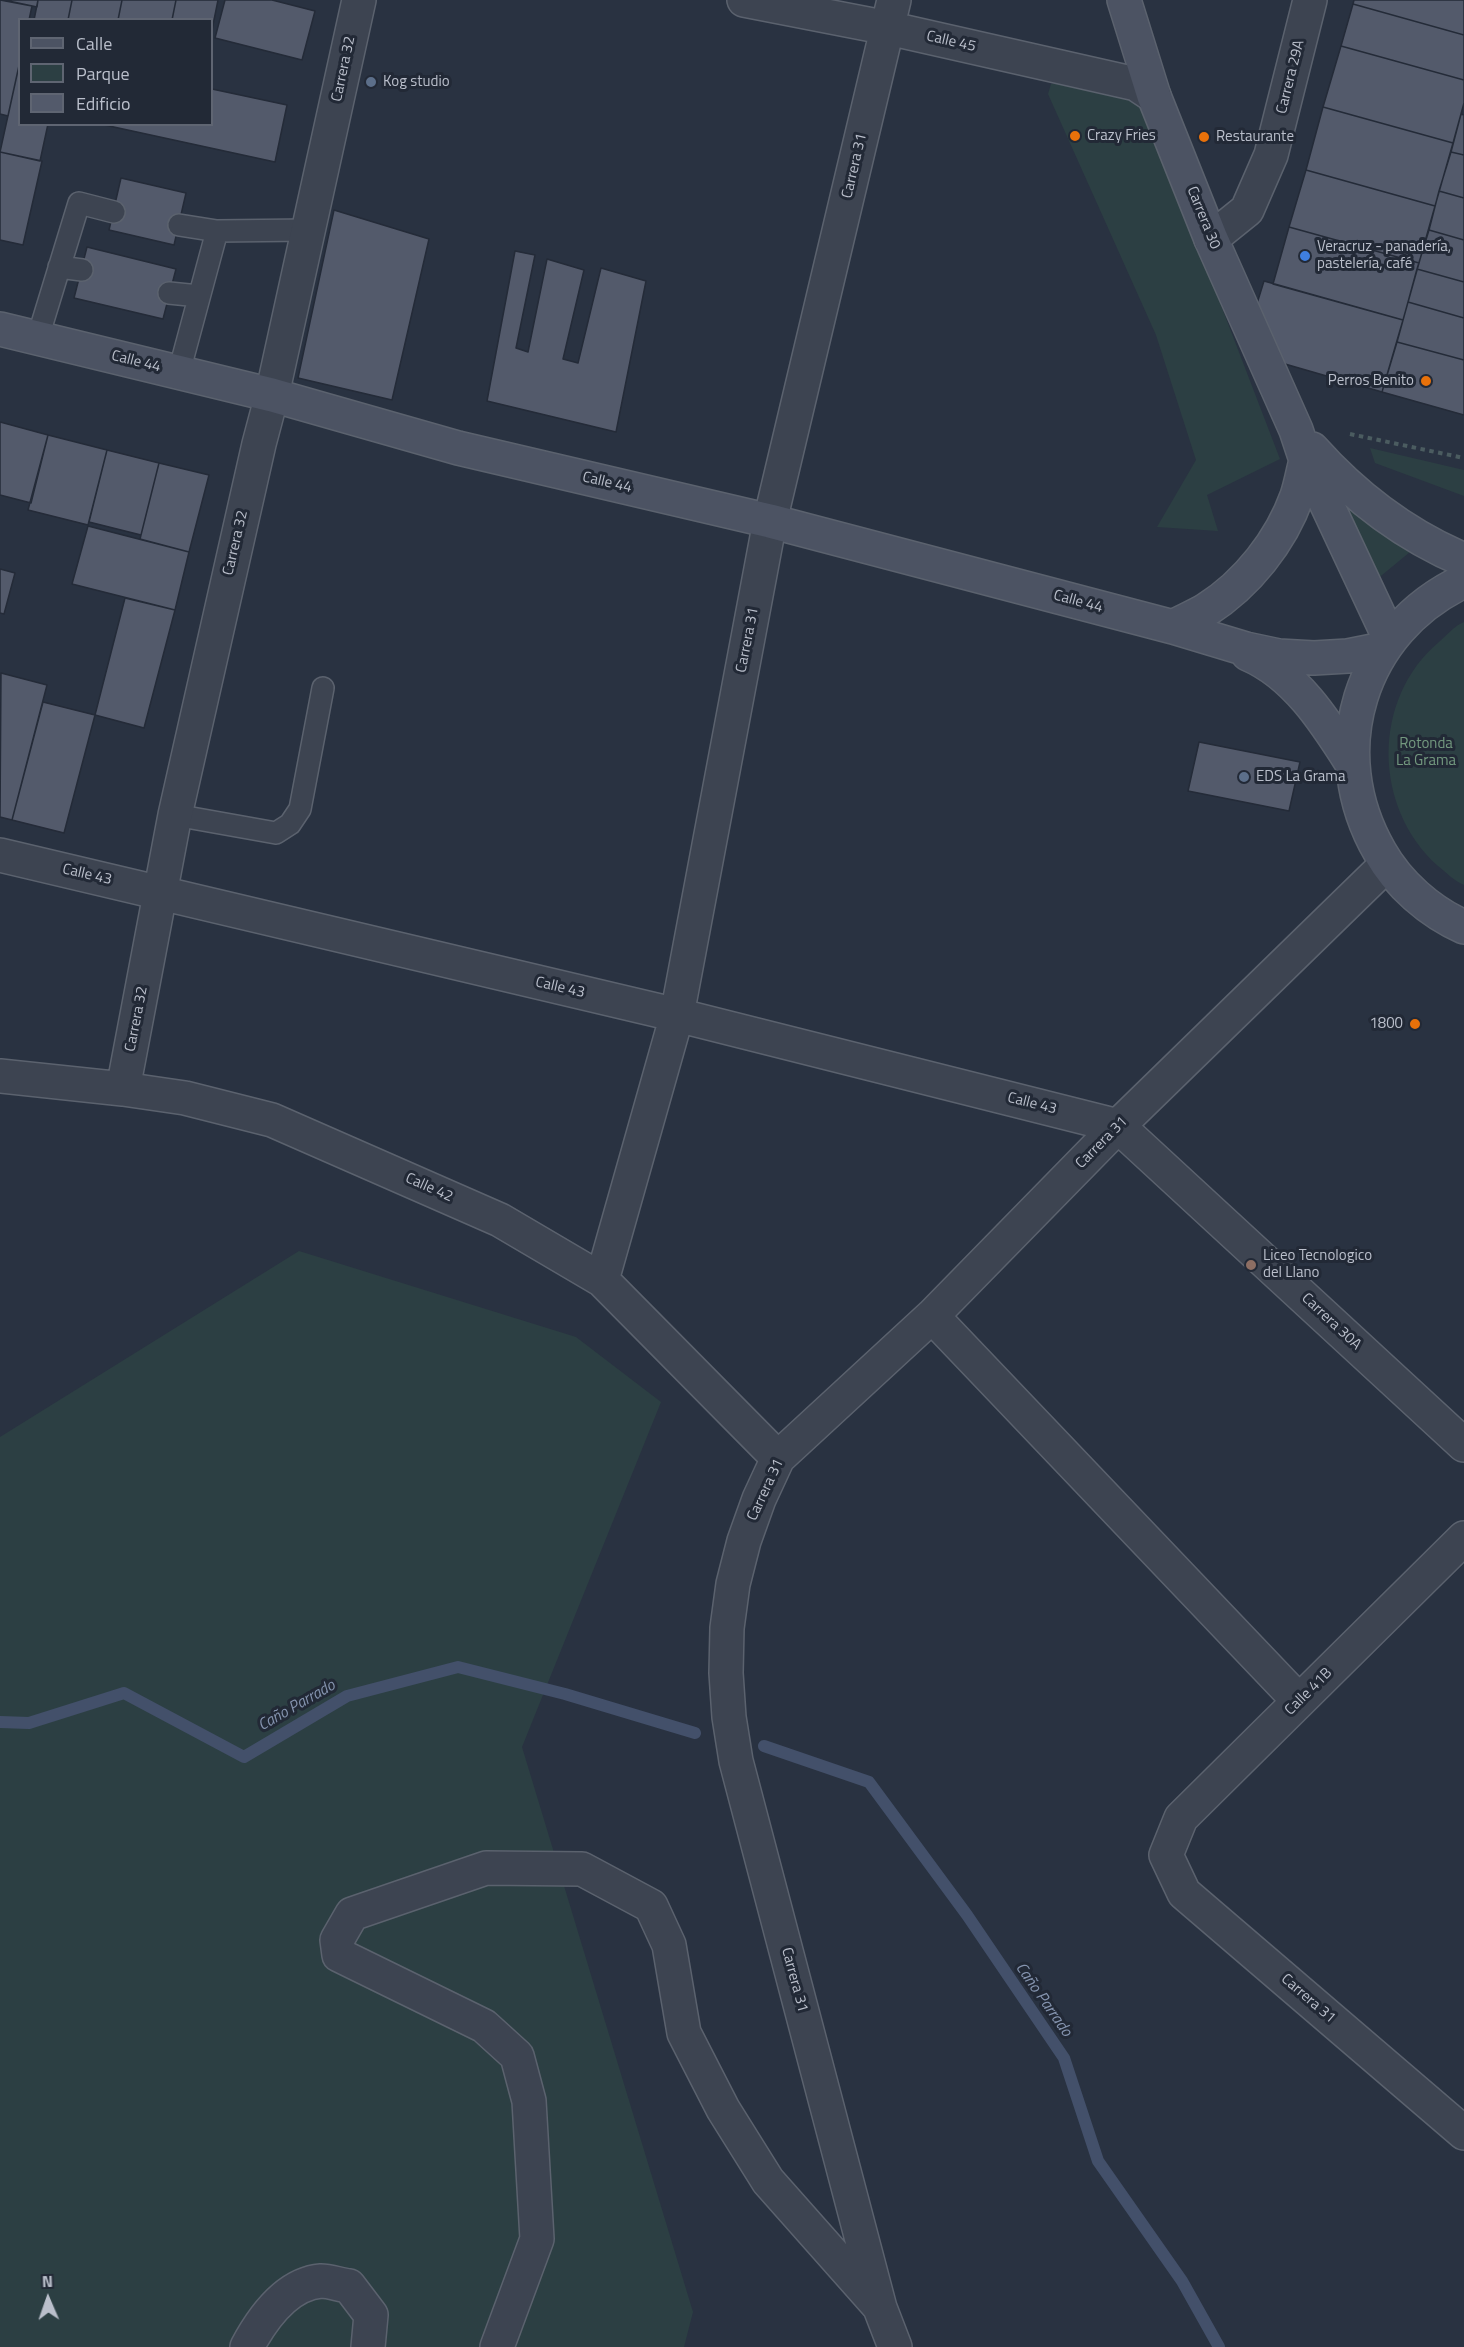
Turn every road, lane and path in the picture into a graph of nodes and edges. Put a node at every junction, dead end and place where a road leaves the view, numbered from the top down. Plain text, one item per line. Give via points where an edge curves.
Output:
1 (359, 0) edge
2 (744, 0) edge
3 (1124, 0) edge
4 (1310, 0) edge
5 (891, 14) edge
6 (1155, 96) junction
7 (114, 212) dead end
8 (178, 225) dead end
9 (309, 230) junction
10 (217, 231) junction
11 (1211, 239) junction
12 (59, 267) junction
13 (82, 270) dead end
14 (170, 293) dead end
15 (199, 296) junction
16 (0, 329) edge
17 (38, 337) junction
18 (179, 372) junction
19 (272, 395) junction
20 (1342, 433) dead end
21 (1301, 445) junction
22 (1464, 458) edge
23 (770, 521) junction
24 (1464, 560) edge
25 (1464, 581) edge
26 (1173, 627) junction
27 (1214, 639) junction
28 (1387, 644) junction
29 (323, 688) dead end
30 (1351, 762) junction
31 (175, 815) junction
32 (0, 855) edge
33 (1387, 864) junction
34 (161, 893) junction
35 (1464, 927) edge
36 (677, 1015) junction
37 (0, 1076) edge
38 (123, 1089) junction
39 (1118, 1126) junction
40 (602, 1281) junction
41 (932, 1316) junction
42 (1464, 1445) edge
43 (778, 1458) junction
44 (1464, 1538) edge
45 (1299, 1701) junction
46 (1166, 1855) joint
47 (1464, 2133) edge
48 (880, 2308) junction
49 (247, 2347) edge
50 (369, 2347) edge
51 (497, 2347) edge
52 (895, 2347) edge

1 - 9 street, Carrera 32
2 - 5 street, Calle 45
3 - 6 main road, Carrera 30
4 - 11 street, Carrera 29A via 1271,155 1246,210
5 - 6 street, Calle 45 via 1136,84
5 - 23 street, Carrera 31
6 - 11 main road, Carrera 30
7 - 12 lane via 80,203
8 - 10 lane
9 - 10 lane
9 - 19 street, Carrera 32
10 - 15 lane
11 - 21 main road, Carrera 30
12 - 13 lane
12 - 17 lane
14 - 15 lane
15 - 18 lane
16 - 17 main road, Calle 44
17 - 18 main road, Calle 44
18 - 19 main road, Calle 44
19 - 23 main road, Calle 44 via 458,448
19 - 31 street, Carrera 32
20 - 22 path
21 - 24 main road, Carrera 30 via 1384,515 1435,548
21 - 26 main road via 1294,504 1261,560 1206,610
21 - 28 main road, Carrera 30
23 - 26 main road, Calle 44
23 - 36 street, Carrera 31
25 - 28 main road via 1411,616
26 - 27 main road, Calle 44
27 - 28 main road, Calle 44 via 1279,656 1302,657 1348,656
27 - 30 main road, Calle 44 via 1256,657 1294,686 1326,722
28 - 30 main road via 1358,703
29 - 31 lane via 300,809 290,824 276,834
30 - 33 main road via 1360,811
31 - 34 street, Carrera 32
32 - 34 street, Calle 43
33 - 35 main road via 1408,889
33 - 39 street, Carrera 31
34 - 36 street, Calle 43
34 - 38 street, Carrera 32
36 - 39 street, Calle 43
36 - 40 street, Carrera 31
37 - 38 street, Calle 42
38 - 40 street, Calle 42 via 185,1098 300,1130 500,1220
39 - 41 street, Carrera 31
39 - 42 street, Carrera 30A
40 - 43 street, Calle 42
41 - 43 street, Carrera 31
41 - 45 street
43 - 48 street, Carrera 31 via 744,1541 734,1584 727,1628 729,1717 736,1761
44 - 45 street, Calle 41B
45 - 46 street, Calle 41B via 1181,1818
46 - 47 street, Carrera 31 via 1184,1893
48 - 51 street via 768,2181 723,2109 684,2034 669,1945 651,1906 582,1869 486,1868 352,1914 337,1940 339,1955 484,2026 517,2056 529,2101 537,2239
48 - 52 street, Carrera 31
49 - 50 street via 262,2319 295,2289 321,2281 349,2286 371,2315

